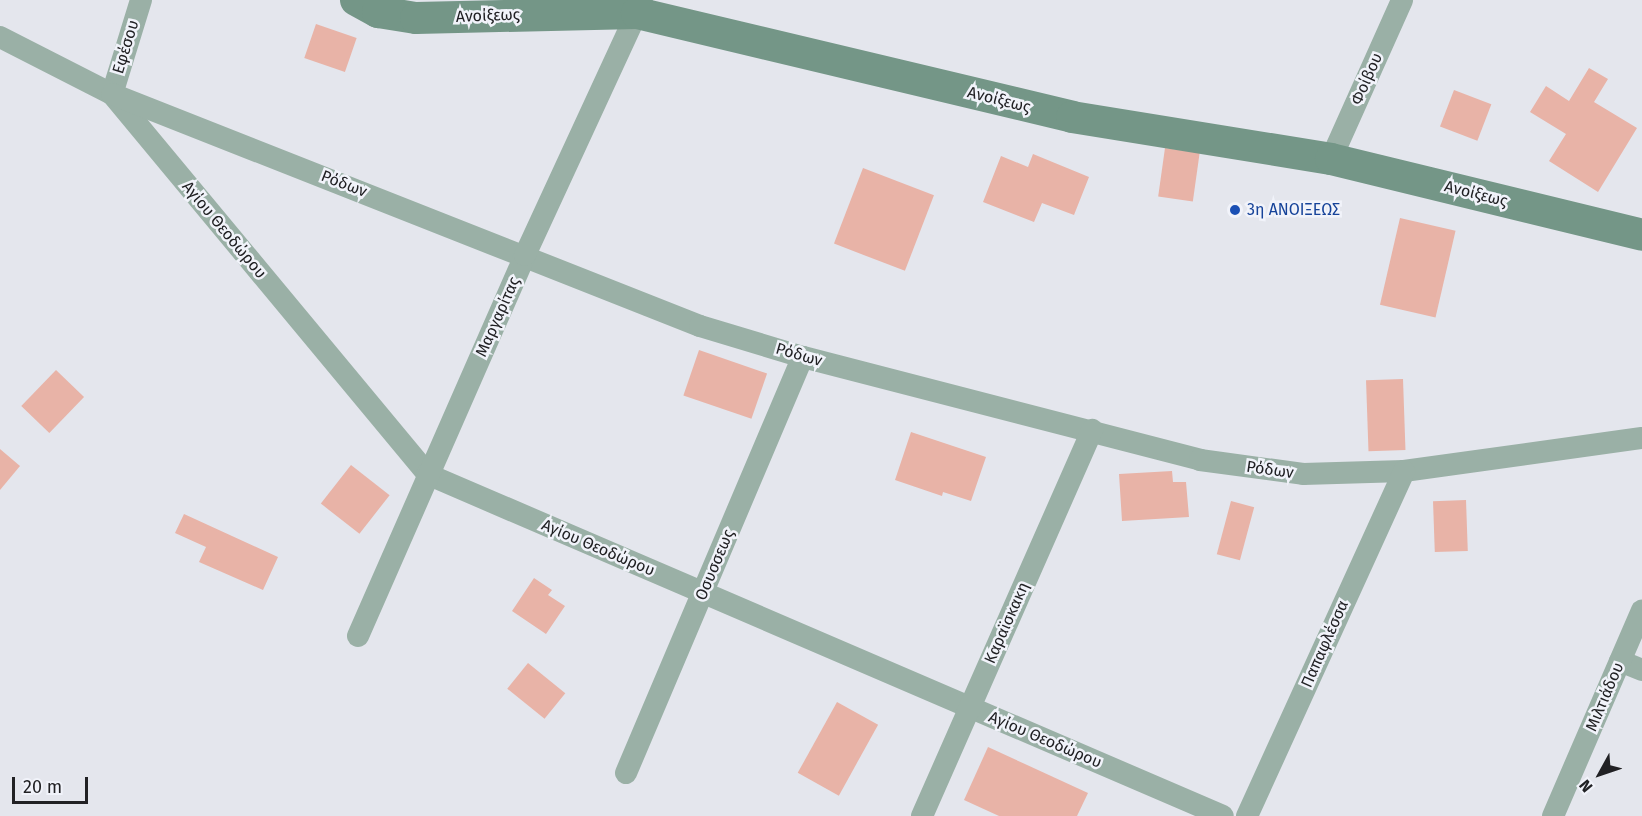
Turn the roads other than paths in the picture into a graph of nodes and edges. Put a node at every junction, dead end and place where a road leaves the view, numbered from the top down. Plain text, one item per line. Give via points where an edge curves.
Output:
1 (141, 0) edge
2 (356, 0) edge
3 (1402, 0) edge
4 (391, 7) edge
5 (640, 7) edge
6 (0, 38) edge
7 (112, 94) junction
8 (1332, 159) junction
9 (1642, 235) edge
10 (525, 255) junction
11 (803, 357) junction
12 (1092, 430) junction
13 (1642, 438) edge
14 (1404, 471) junction
15 (427, 474) junction
16 (703, 593) junction
17 (1642, 610) edge
18 (358, 636) dead end
19 (1620, 661) junction
20 (1642, 670) edge
21 (970, 708) junction
22 (626, 773) dead end
23 (922, 816) edge
24 (1223, 816) edge
25 (1247, 816) edge
26 (1553, 816) edge

1 - 7 street, Εφέσου
2 - 4 street, Ανοίξεως via 378,12
3 - 8 street, Φοίβου
4 - 5 street, Ανοίξεως via 416,18
5 - 8 street, Ανοίξεως via 1072,117
5 - 10 street, Μαργαρίτας
6 - 7 street, Ρόδων
7 - 10 street, Ρόδων
7 - 15 street, Αγίου Θεοδώρου
8 - 9 street, Ανοίξεως
10 - 11 street, Ρόδων via 700,326
10 - 15 street, Μαργαρίτας
11 - 12 street, Ρόδων
11 - 16 street, Οσυσσεως
12 - 14 street, Ρόδων via 1200,460 1303,474
12 - 21 street, Καραϊσκακη
13 - 14 street, Ρόδων
14 - 25 street, Παπαφλέσσα
15 - 16 street, Αγίου Θεοδώρου
15 - 18 street, Μαργαρίτας
16 - 21 street, Αγίου Θεοδώρου
16 - 22 street, Οσυσσεως
17 - 19 street, Μιλτιάδου
19 - 20 street
19 - 26 street, Μιλτιάδου
21 - 23 street, Καραϊσκακη
21 - 24 street, Αγίου Θεοδώρου

